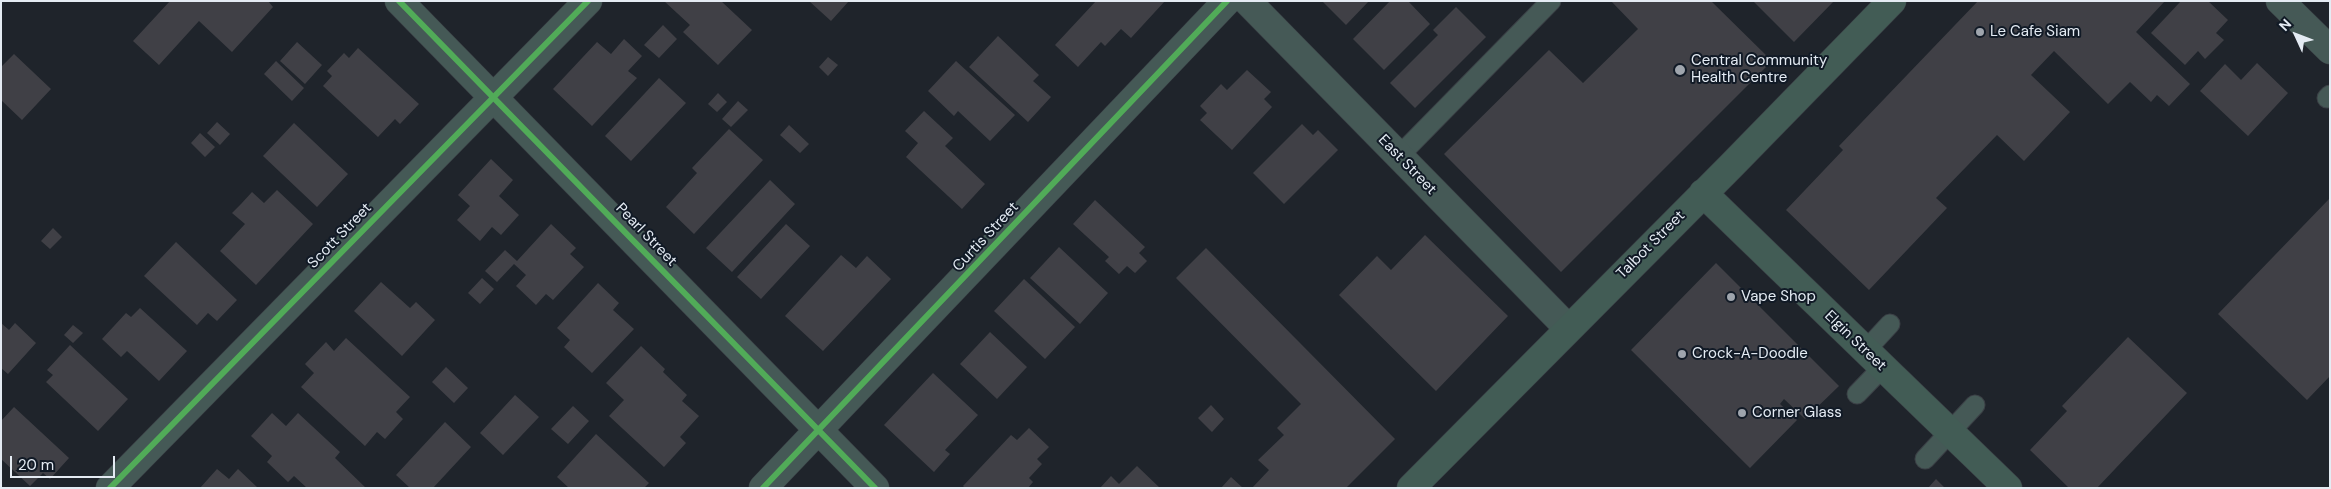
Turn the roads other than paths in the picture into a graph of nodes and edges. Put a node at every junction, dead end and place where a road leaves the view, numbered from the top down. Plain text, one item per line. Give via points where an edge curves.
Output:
1 (399, 1) edge
2 (588, 1) edge
3 (1226, 1) edge
4 (1247, 1) edge
5 (1551, 1) edge
6 (1892, 1) edge
7 (2280, 1) edge
8 (2330, 50) edge
9 (493, 97) junction
10 (1399, 156) junction
11 (1702, 194) junction
12 (1890, 324) dead end
13 (1568, 328) junction
14 (1875, 359) junction
15 (1858, 394) dead end
16 (1975, 405) dead end
17 (820, 430) junction
18 (1950, 432) junction
19 (1925, 459) dead end
20 (110, 488) edge
21 (763, 488) edge
22 (875, 488) edge
23 (1410, 488) edge
24 (2008, 488) edge

1 - 9 street, Pearl Street
2 - 9 street, Scott Street
3 - 17 street, Curtis Street
4 - 10 street, East Street
5 - 10 lane
6 - 11 main road, Talbot Street
7 - 8 street
9 - 17 street, Pearl Street
9 - 20 street, Scott Street
10 - 13 street, East Street
11 - 13 main road, Talbot Street
11 - 14 main road, Elgin Street
12 - 14 lane
13 - 23 main road, Talbot Street
14 - 15 lane
14 - 18 main road, Elgin Street
16 - 18 lane
17 - 21 street, Curtis Street
17 - 22 street, Pearl Street
18 - 19 lane
18 - 24 main road, Elgin Street

